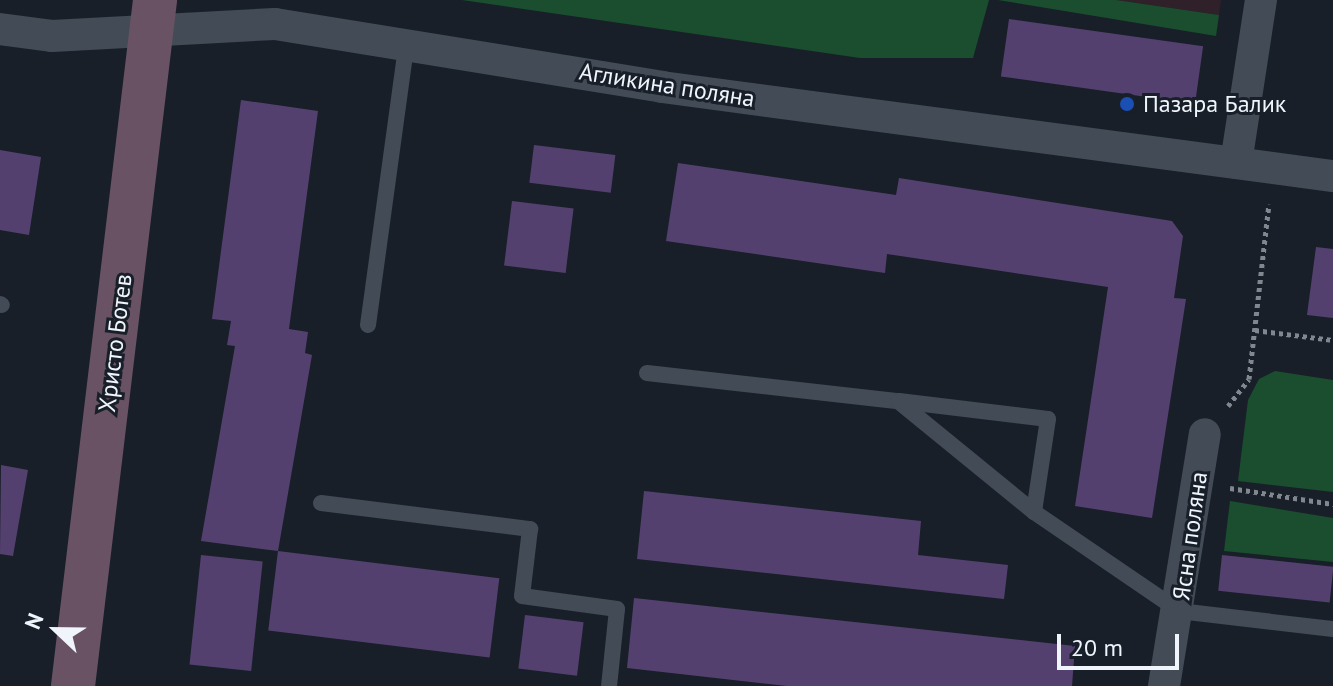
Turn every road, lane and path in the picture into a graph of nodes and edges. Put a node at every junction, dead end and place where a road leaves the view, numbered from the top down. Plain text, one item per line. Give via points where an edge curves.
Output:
1 (1261, 0) edge
2 (154, 15) edge
3 (0, 29) edge
4 (407, 41) junction
5 (1236, 163) junction
6 (1333, 176) edge
7 (1267, 228) dead end
8 (368, 325) dead end
9 (1255, 330) junction
10 (1333, 340) edge
11 (647, 373) dead end
12 (898, 401) junction
13 (1205, 434) joint
14 (1198, 483) junction
15 (321, 503) dead end
16 (1333, 504) edge
17 (1034, 512) junction
18 (1179, 611) junction
19 (1333, 629) edge
20 (73, 686) edge
21 (609, 686) edge
22 (1164, 686) edge

1 - 5 street
2 - 3 street, Агликина поляна via 52,36
2 - 4 street, Агликина поляна
2 - 20 street, Христо Ботев
4 - 5 street, Агликина поляна via 662,87
4 - 8 lane
5 - 6 street, Агликина поляна
7 - 9 path
9 - 10 path
9 - 13 path via 1249,379
11 - 12 lane
12 - 17 lane
12 - 17 lane via 1048,419
13 - 14 street, Ясна поляна
14 - 16 path
14 - 18 street, Ясна поляна
15 - 21 lane via 530,529 522,596 617,609
17 - 18 lane
18 - 19 lane
18 - 22 street, Ясна поляна

